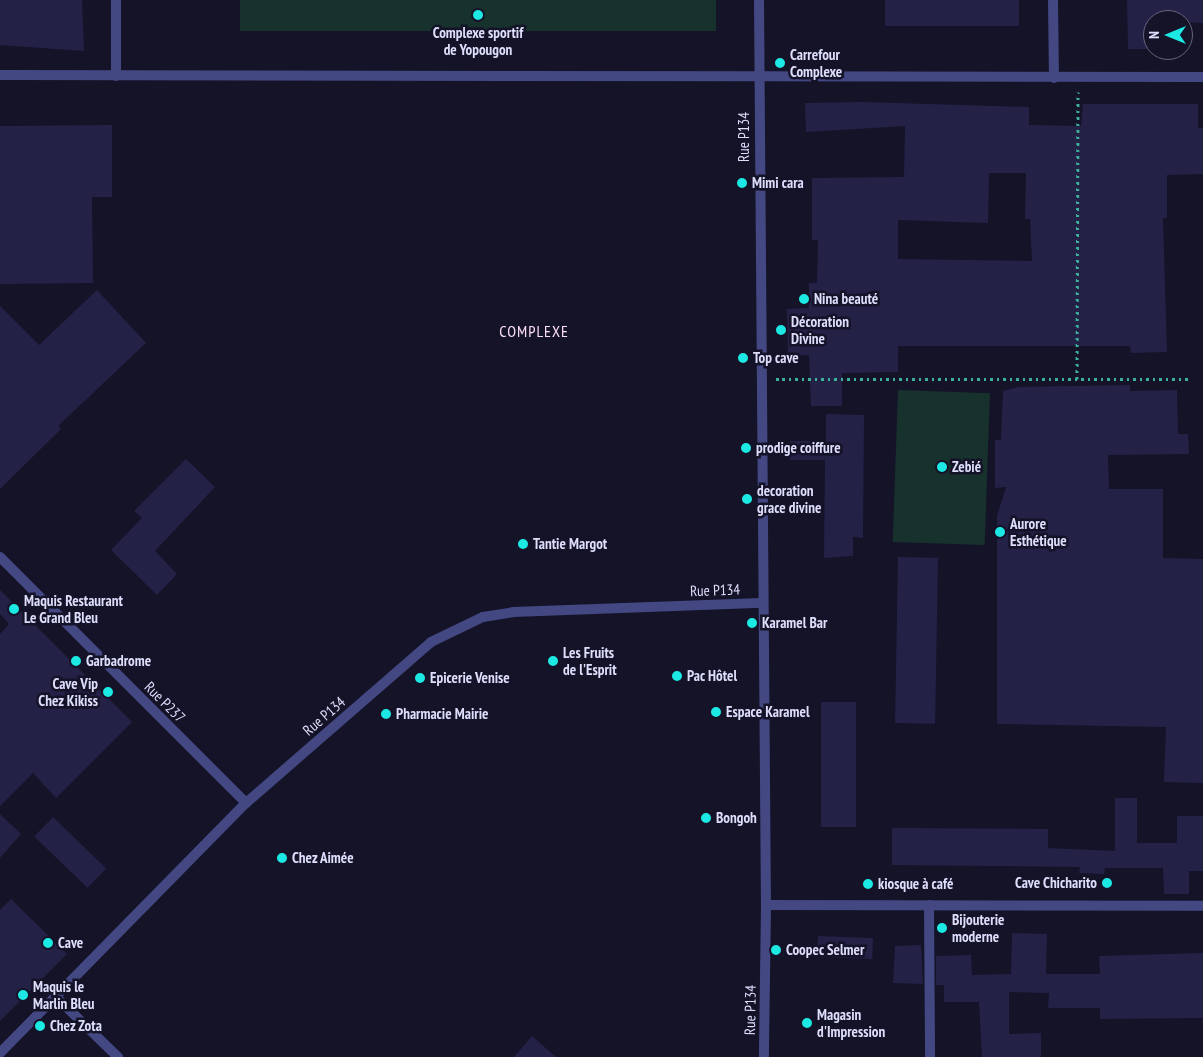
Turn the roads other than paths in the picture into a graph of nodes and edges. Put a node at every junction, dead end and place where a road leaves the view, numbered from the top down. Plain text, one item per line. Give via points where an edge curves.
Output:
1 (116, 0) edge
2 (759, 0) edge
3 (1053, 0) edge
4 (0, 75) edge
5 (116, 76) junction
6 (759, 76) junction
7 (1203, 77) edge
8 (1054, 78) junction
9 (0, 557) edge
10 (762, 604) junction
11 (246, 803) junction
12 (766, 905) junction
13 (929, 905) junction
14 (1203, 906) edge
15 (55, 996) junction
16 (0, 1053) edge
17 (118, 1057) edge
18 (764, 1057) edge
19 (930, 1057) edge

1 - 5 street
2 - 6 street, Rue P134
3 - 8 street
4 - 5 street
5 - 6 street
6 - 8 street
6 - 10 street, Rue P134
7 - 8 street
9 - 11 street, Rue P237
10 - 11 street, Rue P134 via 513,612 483,617 431,642
10 - 12 street, Rue P134
11 - 15 street, Rue P134
12 - 13 street
12 - 18 street, Rue P134
13 - 14 street
13 - 19 street
15 - 16 street, Rue P134
15 - 17 street

